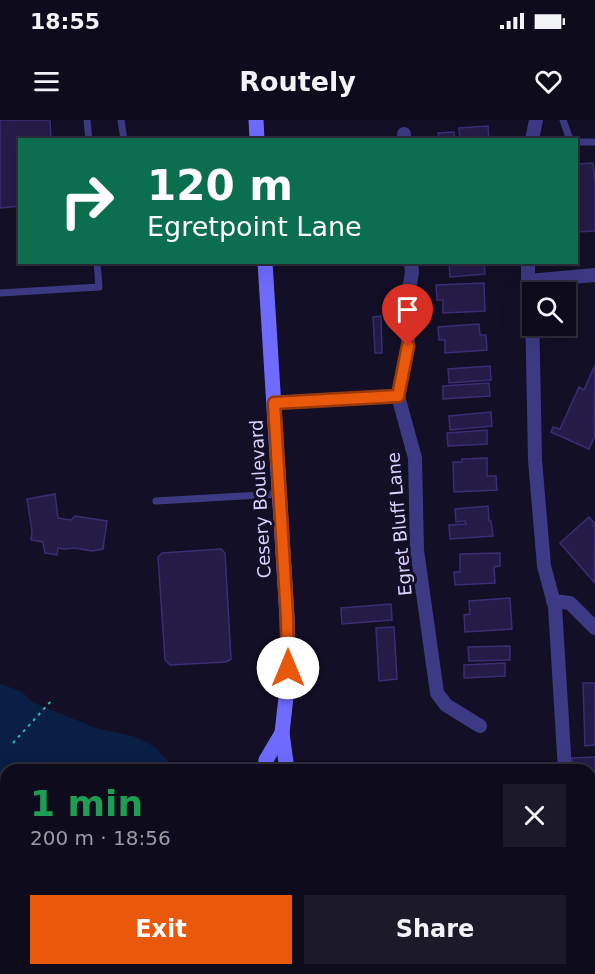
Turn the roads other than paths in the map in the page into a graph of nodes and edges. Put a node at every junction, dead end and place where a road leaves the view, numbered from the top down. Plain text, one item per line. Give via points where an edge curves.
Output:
1 (87, 120) edge
2 (121, 120) edge
3 (256, 120) edge
4 (536, 120) edge
5 (562, 120) edge
6 (89, 138) edge
7 (124, 138) edge
8 (257, 138) edge
9 (532, 138) edge
10 (570, 138) edge
11 (578, 141) edge
12 (595, 142) edge
13 (97, 264) edge
14 (265, 264) edge
15 (411, 264) edge
16 (528, 264) edge
17 (595, 275) edge
18 (528, 281) junction
19 (0, 293) edge
20 (398, 396) junction
21 (274, 403) junction
22 (279, 494) junction
23 (156, 501) dead end
24 (553, 601) junction
25 (595, 628) edge
26 (480, 726) dead end
27 (282, 733) junction
28 (266, 764) edge
29 (286, 764) edge
30 (565, 764) edge

1 - 6 lane
2 - 7 lane
3 - 8 main road
4 - 9 street
5 - 10 lane
11 - 12 lane
13 - 19 lane via 99,286
14 - 21 main road, Cesery Boulevard
15 - 20 street, Egret Bluff Lane via 408,346
16 - 18 street
17 - 18 street
18 - 24 street via 532,306 535,460 544,567
20 - 21 street
20 - 26 street, Egret Bluff Lane via 415,458 417,550 437,693 446,705
21 - 22 main road, Cesery Boulevard
22 - 23 lane
22 - 27 main road, Cesery Boulevard via 288,655
24 - 25 street via 570,603
24 - 30 street
27 - 28 main road, Cesery Boulevard
27 - 29 main road, Cesery Boulevard

